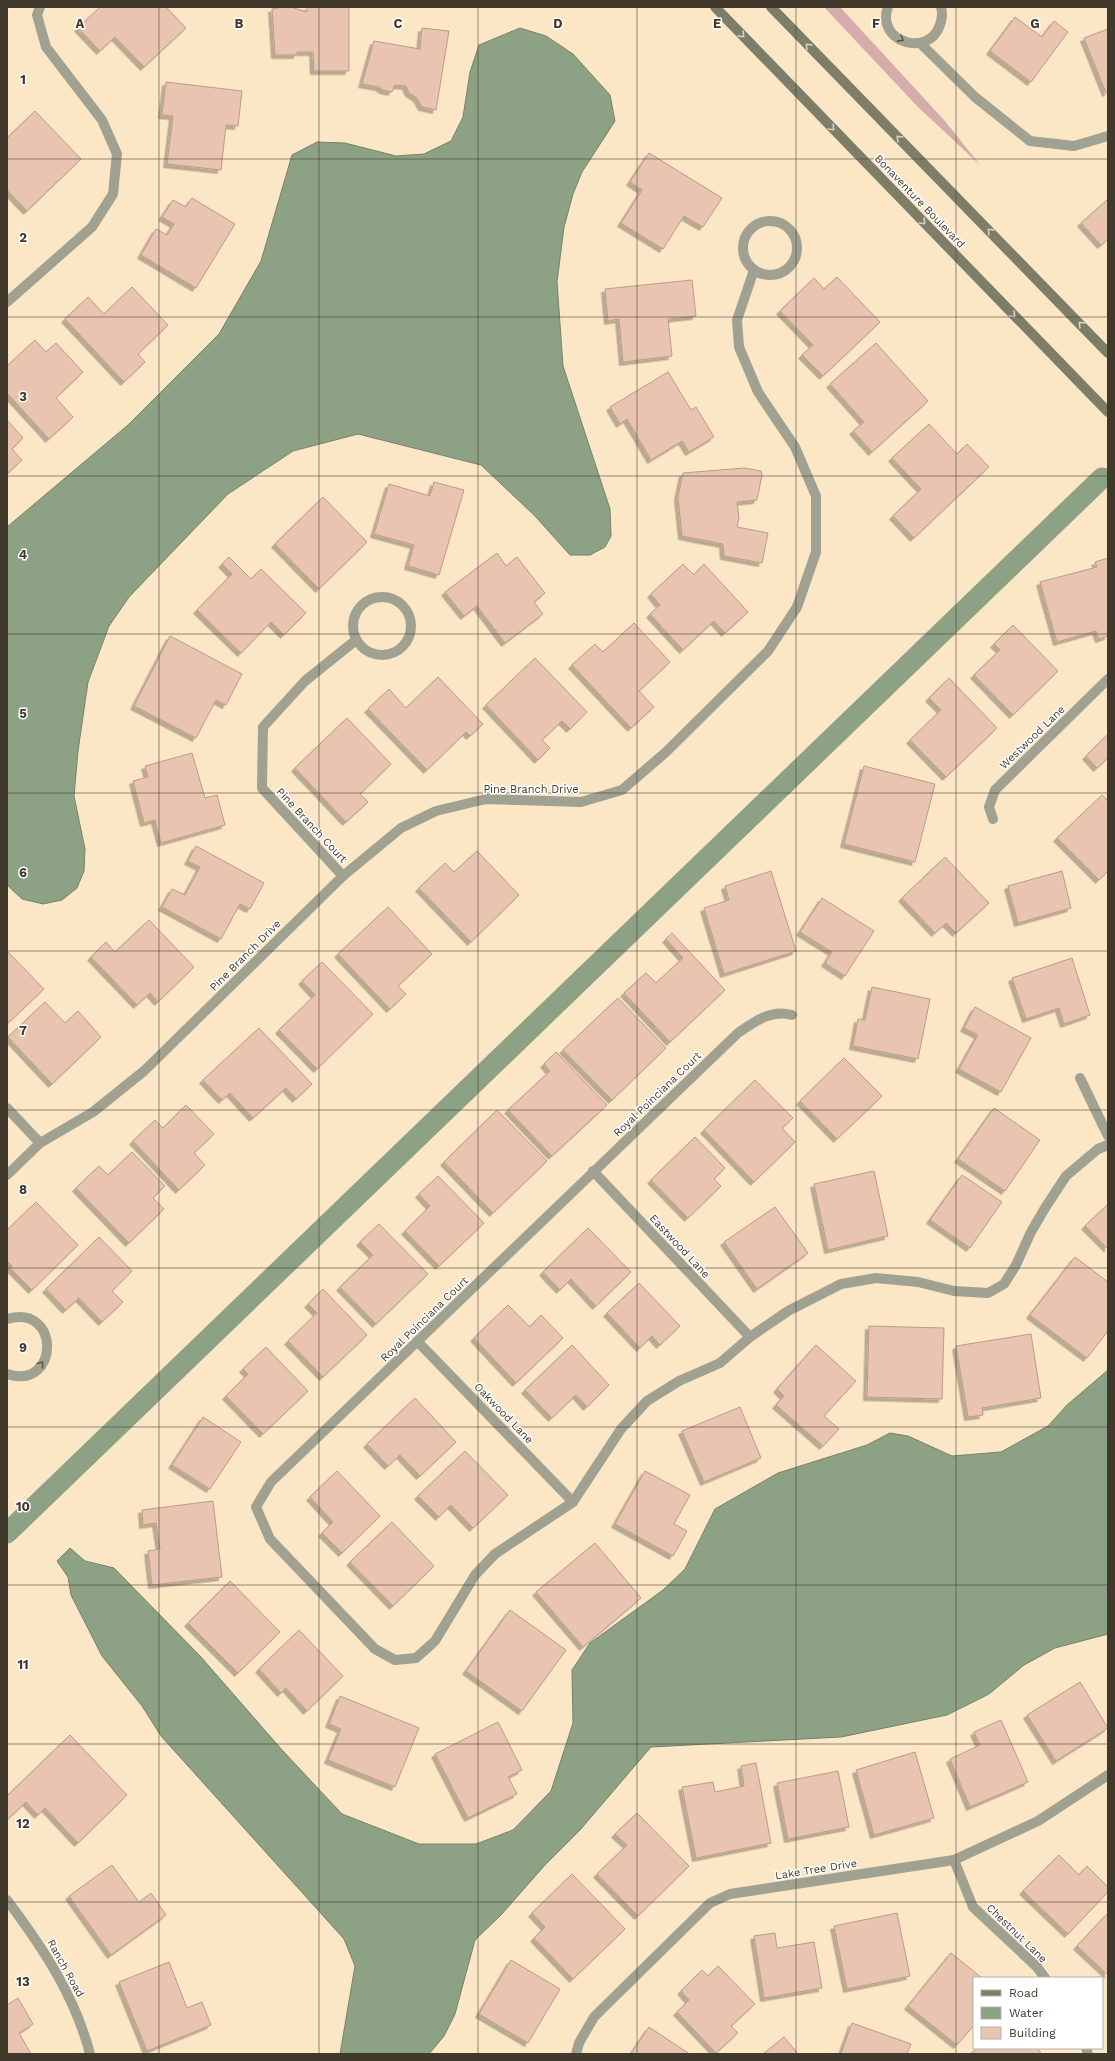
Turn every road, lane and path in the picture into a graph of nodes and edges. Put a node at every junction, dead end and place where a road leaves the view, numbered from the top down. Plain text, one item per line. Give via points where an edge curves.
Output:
1 (40, 7) edge
2 (715, 7) edge
3 (771, 7) edge
4 (888, 7) edge
5 (941, 7) edge
6 (920, 43) junction
7 (1108, 136) edge
8 (754, 270) junction
9 (7, 302) edge
10 (1108, 352) edge
11 (1108, 412) edge
12 (356, 640) junction
13 (1108, 679) edge
14 (993, 819) dead end
15 (343, 876) junction
16 (792, 1015) dead end
17 (1080, 1078) dead end
18 (7, 1108) edge
19 (1108, 1136) edge
20 (40, 1143) junction
21 (1108, 1144) edge
22 (593, 1171) junction
23 (7, 1175) edge
24 (7, 1319) edge
25 (750, 1337) junction
26 (418, 1342) junction
27 (7, 1374) edge
28 (574, 1502) junction
29 (1108, 1775) edge
30 (954, 1860) junction
31 (7, 1900) edge
32 (1044, 1977) edge
33 (90, 2054) edge
34 (576, 2054) edge

1 - 9 street via 37,16 46,47 102,120 117,154 113,194 92,227
2 -> 11 main road, Bonaventure Boulevard
10 -> 3 main road
4 -> 6 street via 886,22 891,32 899,40 909,44
5 - 6 street via 942,20 938,31 930,39
6 - 7 street via 975,96 1030,141 1074,146
8 - 8 street via 770,275 786,270 792,263 795,256 795,239 785,226 769,221 761,222 748,232 744,240 744,257
8 - 15 street, Pine Branch Drive via 737,320 739,347 758,392 795,447 816,496 816,552 797,607 768,652 666,752 622,790 581,802 486,799 436,811 401,828
12 - 12 street via 369,653 387,655 396,652 408,639 411,621 403,605 386,597 377,597 369,601 356,614 353,622
12 - 15 street, Pine Branch Court via 305,681 263,727 262,788
13 - 14 street, Westwood Lane via 995,790 989,807
15 - 20 street, Pine Branch Drive via 144,1071 93,1112
16 - 22 street, Royal Poinciana Court via 784,1013 766,1016 738,1033
17 - 19 street
18 - 20 street
20 - 23 street, Pine Branch Drive
21 - 25 street via 1098,1149 1066,1176 1031,1232 1004,1284 988,1293 954,1291 918,1282 876,1278 841,1284 788,1311
22 - 25 street, Eastwood Lane
22 - 26 street, Royal Poinciana Court
27 -> 24 street via 22,1377 39,1368 48,1352 46,1334 33,1320 24,1317
25 - 28 street via 720,1363 679,1381 647,1401 621,1429
26 - 28 street, Oakwood Lane
26 - 28 street, Royal Poinciana Court via 271,1482 256,1507 270,1539 375,1649 395,1660 416,1658 435,1641 475,1575 495,1554
29 - 30 street, Lake Tree Drive via 1038,1822
30 - 32 street, Chestnut Lane via 973,1907 1037,1967
30 - 34 street, Lake Tree Drive via 730,1894 710,1903 594,2017 579,2043
31 - 33 street, Ranch Road via 63,1983 83,2026

